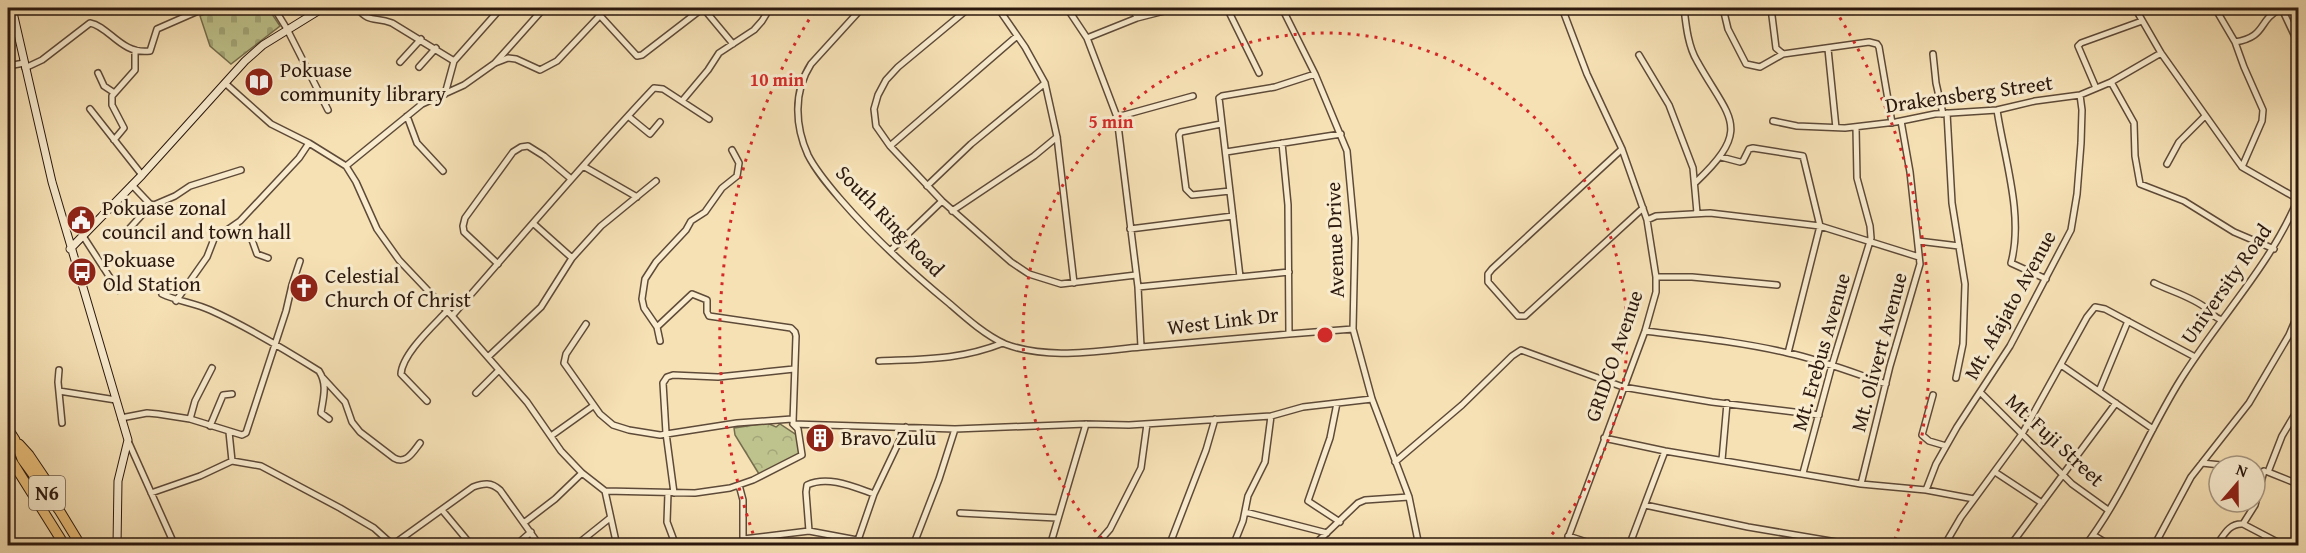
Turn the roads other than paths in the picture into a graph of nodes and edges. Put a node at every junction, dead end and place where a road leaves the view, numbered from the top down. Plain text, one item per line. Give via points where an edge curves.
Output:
1 (205, 8) edge
2 (274, 8) edge
3 (322, 8) edge
4 (357, 8) edge
5 (544, 8) edge
6 (593, 8) edge
7 (607, 8) edge
8 (703, 8) edge
9 (770, 8) edge
10 (862, 8) edge
11 (969, 8) edge
12 (998, 8) edge
13 (1067, 8) edge
14 (1132, 8) edge
15 (1176, 8) edge
16 (1227, 8) edge
17 (1282, 8) edge
18 (1562, 8) edge
19 (1684, 8) edge
20 (1723, 8) edge
21 (1771, 8) edge
22 (2135, 8) edge
23 (2215, 8) edge
24 (498, 9) edge
25 (2282, 9) edge
26 (11, 10) edge
27 (600, 15) junction
28 (1137, 18) junction
29 (2142, 21) junction
30 (287, 29) junction
31 (1017, 36) junction
32 (1087, 38) junction
33 (421, 39) junction
34 (2235, 42) junction
35 (2298, 43) edge
36 (733, 44) junction
37 (436, 48) junction
38 (1828, 49) junction
39 (135, 50) junction
40 (2160, 53) junction
41 (1783, 54) junction
42 (1933, 54) dead end
43 (1639, 55) dead end
44 (454, 61) junction
45 (400, 62) dead end
46 (495, 63) junction
47 (8, 66) edge
48 (25, 66) junction
49 (419, 67) dead end
50 (98, 73) dead end
51 (1258, 73) dead end
52 (1315, 74) junction
53 (2111, 82) junction
54 (225, 83) junction
55 (1045, 83) junction
56 (2096, 88) junction
57 (114, 92) junction
58 (445, 94) junction
59 (2080, 95) junction
60 (1193, 96) dead end
61 (681, 101) junction
62 (90, 109) dead end
63 (328, 110) dead end
64 (1997, 110) junction
65 (1945, 114) junction
66 (407, 116) junction
67 (627, 116) junction
68 (1117, 117) junction
69 (2204, 117) junction
70 (709, 118) dead end
71 (1773, 121) dead end
72 (1901, 121) junction
73 (660, 122) dead end
74 (1892, 123) junction
75 (1221, 124) junction
76 (1856, 127) junction
77 (1836, 128) junction
78 (1341, 134) junction
79 (1057, 137) junction
80 (114, 140) junction
81 (309, 143) junction
82 (1282, 143) junction
83 (890, 146) junction
84 (1622, 149) junction
85 (732, 150) dead end
86 (1226, 152) junction
87 (1721, 157) junction
88 (2167, 164) dead end
89 (346, 166) junction
90 (583, 166) junction
91 (2242, 167) junction
92 (241, 171) dead end
93 (443, 171) dead end
94 (142, 175) junction
95 (570, 178) junction
96 (656, 181) dead end
97 (1696, 182) junction
98 (132, 185) junction
99 (927, 186) junction
100 (1230, 191) junction
101 (637, 197) junction
102 (2298, 197) edge
103 (942, 201) junction
104 (151, 205) junction
105 (1643, 208) junction
106 (952, 211) junction
107 (1697, 213) junction
108 (1233, 216) junction
109 (1647, 220) junction
110 (534, 224) junction
111 (235, 225) junction
112 (1820, 226) junction
113 (129, 229) dead end
114 (1130, 229) junction
115 (83, 236) junction
116 (1918, 241) junction
117 (1870, 242) junction
118 (1959, 246) junction
119 (70, 249) junction
120 (2274, 249) junction
121 (890, 251) junction
122 (1919, 257) junction
123 (268, 258) dead end
124 (572, 258) junction
125 (300, 261) dead end
126 (498, 264) junction
127 (1289, 272) junction
128 (1136, 275) junction
129 (1240, 277) junction
130 (1656, 277) junction
131 (2046, 279) junction
132 (1074, 283) junction
133 (2154, 283) dead end
134 (1777, 285) dead end
135 (1138, 287) junction
136 (118, 290) dead end
137 (162, 294) dead end
138 (176, 301) junction
139 (449, 313) junction
140 (2298, 314) edge
141 (2222, 320) junction
142 (2128, 321) junction
143 (586, 324) dead end
144 (657, 327) junction
145 (1353, 329) junction
146 (1645, 331) junction
147 (1289, 334) junction
148 (660, 341) dead end
149 (275, 343) junction
150 (1004, 343) junction
151 (1141, 347) junction
152 (1788, 353) junction
153 (488, 357) junction
154 (2195, 357) junction
155 (879, 361) dead end
156 (1832, 365) junction
157 (2061, 365) junction
158 (212, 368) dead end
159 (794, 369) junction
160 (59, 370) dead end
161 (499, 370) junction
162 (323, 378) junction
163 (1956, 378) dead end
164 (1886, 384) junction
165 (1623, 387) junction
166 (59, 391) junction
167 (2099, 391) junction
168 (1980, 392) junction
169 (476, 393) dead end
170 (232, 394) dead end
171 (1933, 395) dead end
172 (1372, 399) junction
173 (116, 400) junction
174 (427, 401) dead end
175 (1337, 403) junction
176 (1727, 403) junction
177 (2116, 403) junction
178 (593, 406) junction
179 (2298, 409) edge
180 (1819, 415) junction
181 (1270, 416) junction
182 (121, 418) junction
183 (190, 419) junction
184 (329, 419) dead end
185 (1215, 419) junction
186 (793, 422) junction
187 (62, 423) dead end
188 (1086, 424) junction
189 (1148, 424) junction
190 (210, 426) junction
191 (906, 427) junction
192 (8, 429) edge
193 (955, 429) junction
194 (2153, 429) junction
195 (229, 432) junction
196 (666, 433) junction
197 (2022, 434) junction
198 (551, 436) junction
199 (1604, 438) junction
200 (15, 440) junction
201 (128, 440) junction
202 (420, 443) dead end
203 (1946, 446) junction
204 (1665, 451) junction
205 (8, 455) edge
206 (1722, 460) junction
207 (232, 461) junction
208 (1395, 462) junction
209 (2202, 463) junction
210 (2207, 464) edge
211 (2267, 470) edge
212 (1995, 472) junction
213 (2267, 472) edge
214 (582, 473) junction
215 (1803, 473) junction
216 (2062, 474) junction
217 (1861, 484) junction
218 (2298, 484) edge
219 (739, 485) junction
220 (1926, 490) junction
221 (605, 491) junction
222 (151, 493) junction
223 (671, 493) junction
224 (874, 494) junction
225 (1409, 497) junction
226 (1974, 499) junction
227 (2042, 503) junction
228 (1645, 505) junction
229 (442, 510) junction
230 (2108, 510) junction
231 (1245, 512) junction
232 (960, 513) dead end
233 (2250, 514) edge
234 (610, 518) junction
235 (1057, 518) junction
236 (525, 522) junction
237 (1340, 522) junction
238 (2243, 524) junction
239 (809, 531) junction
240 (531, 532) junction
241 (1328, 533) junction
242 (2093, 535) junction
243 (1568, 536) junction
244 (743, 542) edge
245 (857, 543) edge
246 (393, 545) edge
247 (65, 546) edge
248 (81, 546) edge
249 (87, 546) edge
250 (117, 546) edge
251 (175, 546) edge
252 (472, 546) edge
253 (515, 546) edge
254 (540, 546) edge
255 (575, 546) edge
256 (617, 546) edge
257 (676, 546) edge
258 (889, 546) edge
259 (913, 546) edge
260 (1050, 546) edge
261 (1095, 546) edge
262 (1169, 546) edge
263 (1233, 546) edge
264 (1313, 546) edge
265 (1419, 546) edge
266 (1565, 546) edge
267 (1599, 546) edge
268 (1629, 546) edge
269 (1860, 546) edge
270 (1944, 546) edge
271 (2010, 546) edge
272 (2085, 546) edge
273 (2111, 546) edge
274 (2154, 546) edge
275 (2216, 546) edge
276 (2285, 546) edge

1 - 39 street via 158,29 150,51
2 - 30 street
3 - 30 street
4 - 33 street via 365,17 388,21
5 - 46 street
6 - 27 street
7 - 27 street
8 - 27 street via 637,56
8 - 36 street
9 - 36 street via 754,30
10 - 121 street, South Ring Road via 804,74 797,99 798,119 809,157 828,185
11 - 83 street via 886,80 874,109 876,126
12 - 31 street
13 - 32 street, West Link Dr
14 - 28 street
15 - 28 street
16 - 51 street
17 - 52 street, Avenue Drive
18 - 84 street, GRIDCO Avenue
19 - 87 street via 1696,59 1729,117 1731,136
20 - 41 street via 1728,29 1746,64 1760,67
21 - 41 street via 1776,48
22 - 29 street, University Road
23 - 34 street
24 - 44 street
25 - 34 street via 2272,14 2252,39
25 - 35 street
26 - 48 street
27 - 46 street via 557,61 545,68 540,70 508,58
28 - 32 street
29 - 40 street, University Road
29 - 56 street via 2078,46
30 - 54 street via 255,52
30 - 63 street
31 - 55 street
31 - 83 street
32 - 68 street, West Link Dr
33 - 37 street
33 - 45 street
34 - 91 street via 2263,110
36 - 61 street via 719,53
37 - 44 street
37 - 49 street
38 - 41 street
38 - 74 street via 1877,44
38 - 77 street
39 - 48 street via 90,23 42,60
39 - 57 street via 135,70
40 - 53 street, Drakensberg Street
40 - 69 street, University Road
42 - 65 street
43 - 97 street via 1668,105
44 - 58 street
46 - 58 street
47 - 48 street
48 - 119 street
50 - 57 street via 104,86
52 - 75 street via 1275,87 1222,96 1218,102
52 - 78 street, Avenue Drive
53 - 56 street, Drakensberg Street
53 - 120 street via 2134,123 2140,184 2184,201 2234,232
54 - 81 street via 271,124
54 - 94 street
55 - 79 street
55 - 99 street
56 - 59 street, Drakensberg Street
57 - 80 street via 111,101 124,128
58 - 66 street
59 - 64 street, Drakensberg Street
59 - 131 street, Mt. Afajato Avenue via 2081,143 2073,221
60 - 68 street
61 - 67 street via 663,89 654,88
61 - 70 street
62 - 80 street
64 - 65 street, Drakensberg Street
64 - 131 street via 2013,211 2015,243 2011,263
65 - 72 street, Drakensberg Street
65 - 118 street
66 - 89 street
66 - 93 street via 417,143
67 - 73 street via 650,134
67 - 90 street
68 - 114 street, West Link Dr
69 - 88 street via 2179,142
69 - 91 street, University Road
71 - 77 street, Drakensberg Street
72 - 74 street, Drakensberg Street
72 - 116 street, Mt. Olivert Avenue
74 - 76 street, Drakensberg Street
75 - 86 street
75 - 100 street via 1179,135 1186,189 1192,195
76 - 77 street, Drakensberg Street
76 - 117 street via 1857,178 1870,226
78 - 82 street
78 - 145 street, Avenue Drive via 1347,151 1355,237
79 - 106 street
79 - 132 street
80 - 94 street
81 - 89 street
81 - 111 street
82 - 86 street
82 - 127 street, West Link Dr
83 - 99 street
84 - 105 street, GRIDCO Avenue
84 - 105 street via 1492,269 1488,282 1518,316 1525,316
85 - 144 street via 739,163 737,176 722,188 705,212 691,221 645,279 644,308
86 - 100 street
87 - 97 street
87 - 112 street via 1743,161 1753,148 1803,156
89 - 139 street via 378,229 415,279
90 - 95 street
90 - 101 street
91 - 102 street, University Road
92 - 104 street via 187,187
94 - 98 street
95 - 110 street
95 - 126 street via 528,146 513,152 462,226
96 - 101 street
97 - 107 street
98 - 104 street
98 - 115 street
99 - 103 street
100 - 108 street
101 - 124 street via 601,226
102 - 120 street, University Road
103 - 106 street
103 - 121 street
104 - 113 street
105 - 109 street, GRIDCO Avenue
106 - 132 street via 1029,274
107 - 109 street
107 - 112 street
108 - 114 street
108 - 129 street
109 - 130 street, GRIDCO Avenue
110 - 124 street
110 - 126 street
111 - 123 street via 252,240 257,254
111 - 138 street via 214,239 210,254
112 - 117 street
112 - 152 street
114 - 128 street, West Link Dr
115 - 119 street
115 - 136 street
116 - 118 street
116 - 122 street, Mt. Olivert Avenue
117 - 122 street
117 - 156 street, Mt. Erebus Avenue
118 - 163 street via 1965,316
119 - 173 street
120 - 141 street, University Road
121 - 150 street, South Ring Road via 975,325
122 - 164 street, Mt. Olivert Avenue via 1919,270
124 - 153 street via 541,307
125 - 149 street
126 - 139 street
127 - 129 street
127 - 147 street, West Link Dr
128 - 132 street
128 - 135 street, West Link Dr
129 - 135 street
130 - 134 street
130 - 146 street, GRIDCO Avenue
131 - 168 street, Mt. Afajato Avenue
133 - 141 street
135 - 151 street, West Link Dr
137 - 138 street
138 - 149 street via 209,310
139 - 153 street
139 - 174 street via 402,363 401,374
140 - 209 street via 2249,403
141 - 154 street, University Road
142 - 154 street
142 - 157 street via 2095,307
142 - 167 street
143 - 178 street via 564,363
144 - 148 street
144 - 159 street via 687,297 696,294 707,300 709,316 791,328 796,336
145 - 147 street
145 - 172 street, Avenue Drive
146 - 152 street
146 - 165 street, GRIDCO Avenue
147 - 151 street, West Link Dr
149 - 162 street via 319,371
149 - 195 street via 246,433
150 - 151 street, South Ring Road via 1035,352 1069,353
150 - 155 street via 967,356
152 - 156 street
153 - 161 street
154 - 194 street, University Road
156 - 164 street
156 - 180 street, Mt. Erebus Avenue
157 - 167 street
157 - 197 street
158 - 183 street
159 - 186 street
159 - 196 street via 718,377 667,376 663,383
160 - 166 street
161 - 169 street
161 - 198 street
162 - 184 street via 321,413
162 - 202 street via 345,402 360,432 394,458 405,460
164 - 217 street, Mt. Olivert Avenue
165 - 176 street
165 - 199 street, GRIDCO Avenue
165 - 208 street via 1521,350
166 - 173 street
166 - 187 street
167 - 177 street
168 - 197 street, Mt. Fuji Street
168 - 203 street, Mt. Afajato Avenue
170 - 190 street via 223,395
171 - 203 street via 1922,435
172 - 175 street
172 - 208 street, Avenue Drive
173 - 182 street
175 - 181 street
175 - 237 street via 1330,438 1308,501
176 - 180 street
176 - 206 street
177 - 194 street
177 - 216 street
178 - 196 street via 613,425
178 - 198 street
179 - 211 street
180 - 215 street, Mt. Erebus Avenue
181 - 185 street
181 - 231 street via 1267,454
182 - 183 street via 152,413
182 - 201 street
183 - 190 street
185 - 189 street
185 - 262 street
186 - 191 street
186 - 196 street via 747,422
186 - 219 street via 802,455
188 - 189 street
188 - 193 street
188 - 235 street
189 - 261 street via 1141,468 1110,529
190 - 195 street
191 - 193 street
191 - 224 street
192 - 200 highway, N6
193 - 259 street
194 - 230 street, University Road
195 - 207 street
196 - 223 street
197 - 212 street
197 - 216 street, Mt. Fuji Street
198 - 214 street
199 - 204 street
199 - 243 street, GRIDCO Avenue
200 - 248 highway, N6 via 22,459
200 - 249 highway
201 - 222 street
201 - 250 street via 118,481
203 - 220 street, Mt. Afajato Avenue
204 - 206 street
204 - 228 street
205 - 247 highway, N6
206 - 215 street
207 - 222 street
207 - 246 street via 266,467 374,528
208 - 225 street, Avenue Drive
209 - 210 street
209 - 274 street
212 - 226 street
212 - 227 street
213 - 218 street
214 - 221 street
214 - 236 street
215 - 217 street
216 - 227 street
216 - 230 street, Mt. Fuji Street
217 - 220 street
219 - 223 street
219 - 244 street
220 - 226 street
221 - 223 street
221 - 234 street
222 - 251 street
223 - 257 street via 667,522
224 - 239 street via 840,483 807,485
224 - 245 street
225 - 237 street via 1365,500
225 - 265 street, Avenue Drive
226 - 270 street
227 - 271 street
228 - 268 street
228 - 269 street
229 - 236 street via 472,487 493,484
229 - 246 street
229 - 252 street
230 - 242 street, University Road
231 - 241 street
231 - 263 street
232 - 235 street
233 - 238 street
234 - 255 street
234 - 256 street
235 - 260 street
236 - 240 street
237 - 241 street
238 - 275 street via 2230,527
238 - 276 street
239 - 244 street
239 - 245 street
240 - 253 street
240 - 254 street
241 - 264 street
242 - 272 street, University Road
242 - 273 street
243 - 266 street, GRIDCO Avenue
243 - 267 street
245 - 258 street

